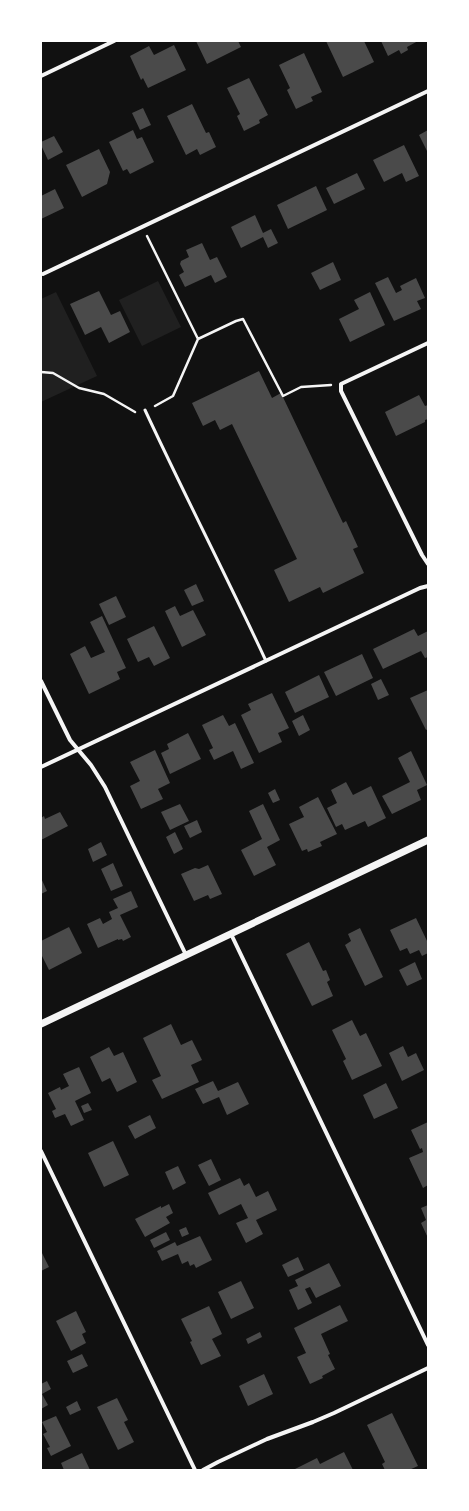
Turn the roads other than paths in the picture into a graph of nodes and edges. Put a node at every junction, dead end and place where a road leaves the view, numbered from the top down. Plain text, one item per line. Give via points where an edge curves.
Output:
1 (114, 41) edge
2 (41, 76) edge
3 (428, 91) edge
4 (43, 274) dead end
5 (428, 343) edge
6 (145, 410) road end
7 (428, 564) edge
8 (428, 586) edge
9 (266, 661) junction
10 (41, 681) edge
11 (78, 750) junction
12 (41, 767) edge
13 (428, 840) edge
14 (231, 934) junction
15 (186, 955) junction
16 (41, 1024) edge
17 (41, 1151) edge
18 (428, 1345) edge
19 (428, 1368) edge
20 (195, 1470) edge
21 (203, 1470) edge

1 - 2 street
3 - 4 street
5 - 7 street via 341,384 341,391
6 - 9 lane
8 - 9 street
9 - 11 street
10 - 11 street via 70,740
11 - 12 street
11 - 15 street via 105,787
13 - 14 street
14 - 15 street
14 - 18 street
15 - 16 street
17 - 20 street
19 - 21 street via 327,1416 267,1439

